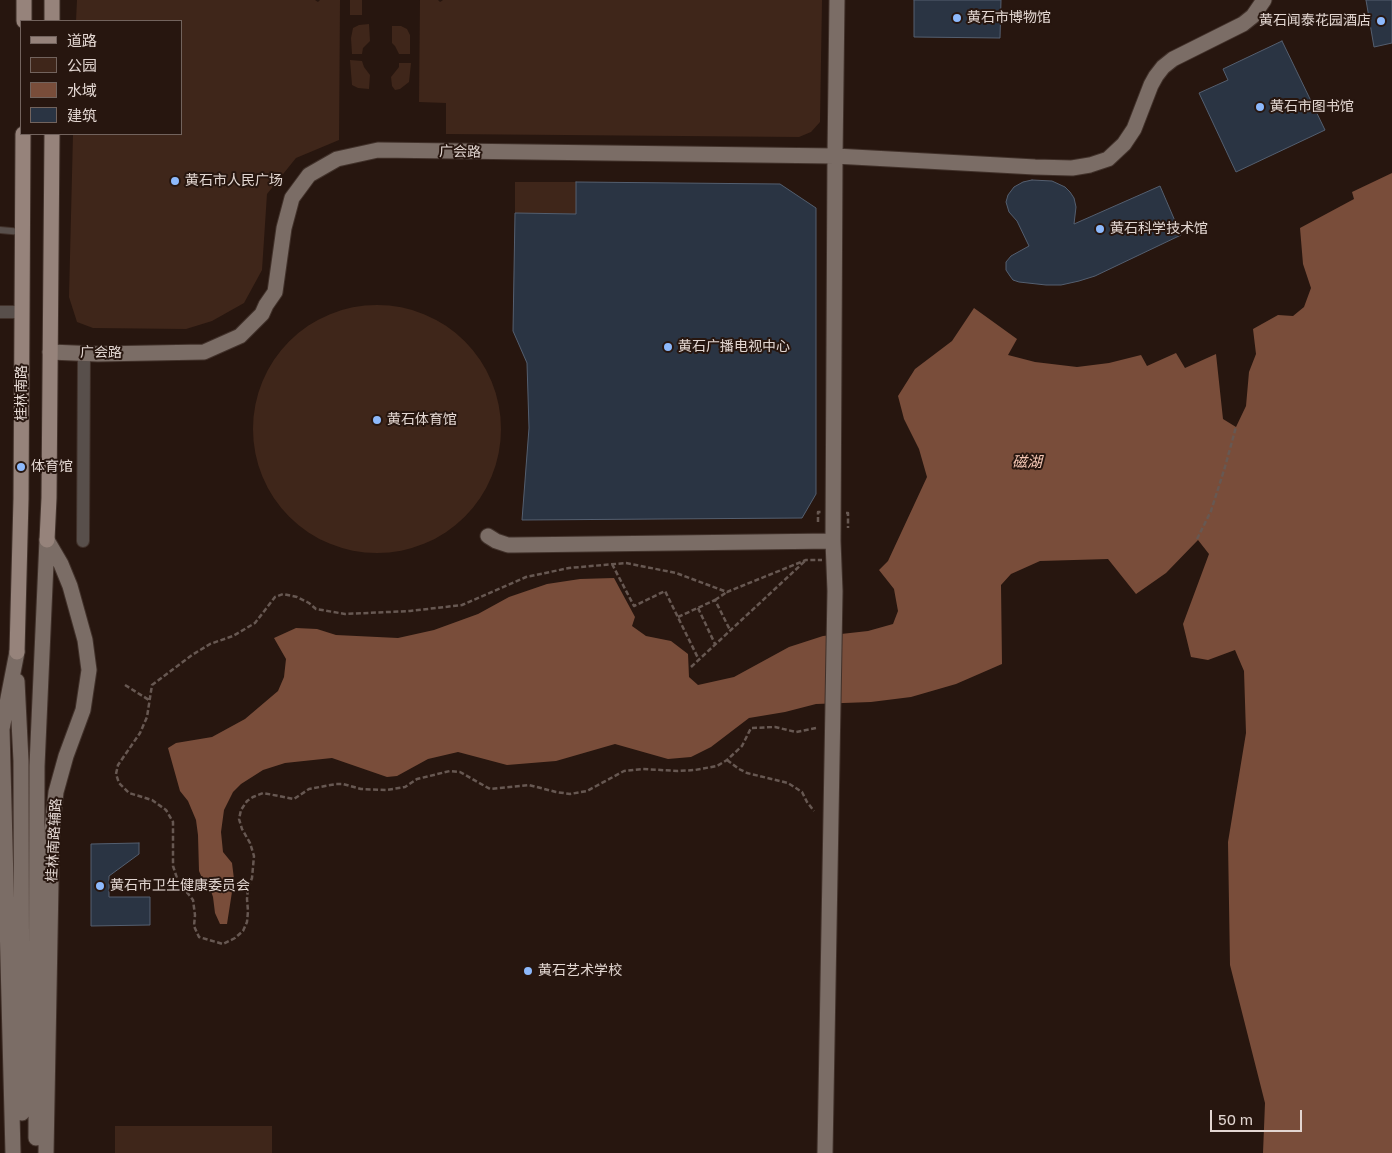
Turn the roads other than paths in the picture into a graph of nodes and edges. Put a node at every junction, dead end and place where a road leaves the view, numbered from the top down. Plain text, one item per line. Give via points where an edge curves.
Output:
1 (24, 0) edge
2 (52, 0) edge
3 (837, 0) edge
4 (1264, 0) edge
5 (24, 20) edge
6 (52, 20) edge
7 (24, 135) edge
8 (52, 135) edge
9 (835, 156) junction
10 (0, 230) edge
11 (23, 232) junction
12 (0, 312) edge
13 (22, 312) junction
14 (50, 352) junction
15 (84, 353) junction
16 (488, 536) dead end
17 (47, 540) junction
18 (83, 541) dead end
19 (826, 541) junction
20 (17, 652) junction
21 (4, 995) edge
22 (13, 1153) edge
23 (22, 1153) edge
24 (36, 1153) edge
25 (46, 1153) edge
26 (824, 1153) edge

1 - 5 main road
2 - 6 main road
3 - 9 street
4 - 9 street, 广会路 via 1243,24 1163,67 1150,85 1134,129 1108,159 1072,168
7 - 11 main road, 桂林南路
8 - 14 main road, 桂林南路
9 - 15 street, 广会路 via 378,150 337,159 309,175 292,198 284,228 275,292 262,314 240,336 204,352
9 - 19 street via 833,512
10 - 11 lane
11 - 13 main road, 桂林南路
12 - 13 street
13 - 20 main road, 桂林南路
14 - 15 street, 广会路
14 - 17 main road, 桂林南路
15 - 18 street
16 - 19 street via 508,545
17 - 24 street via 38,766
17 - 25 street, 桂林南路辅路 via 70,586 85,640 89,670 84,710 56,792 52,828
19 - 26 street via 834,560 835,592
20 - 21 street via 2,729
20 - 23 street via 21,761
21 - 22 street

